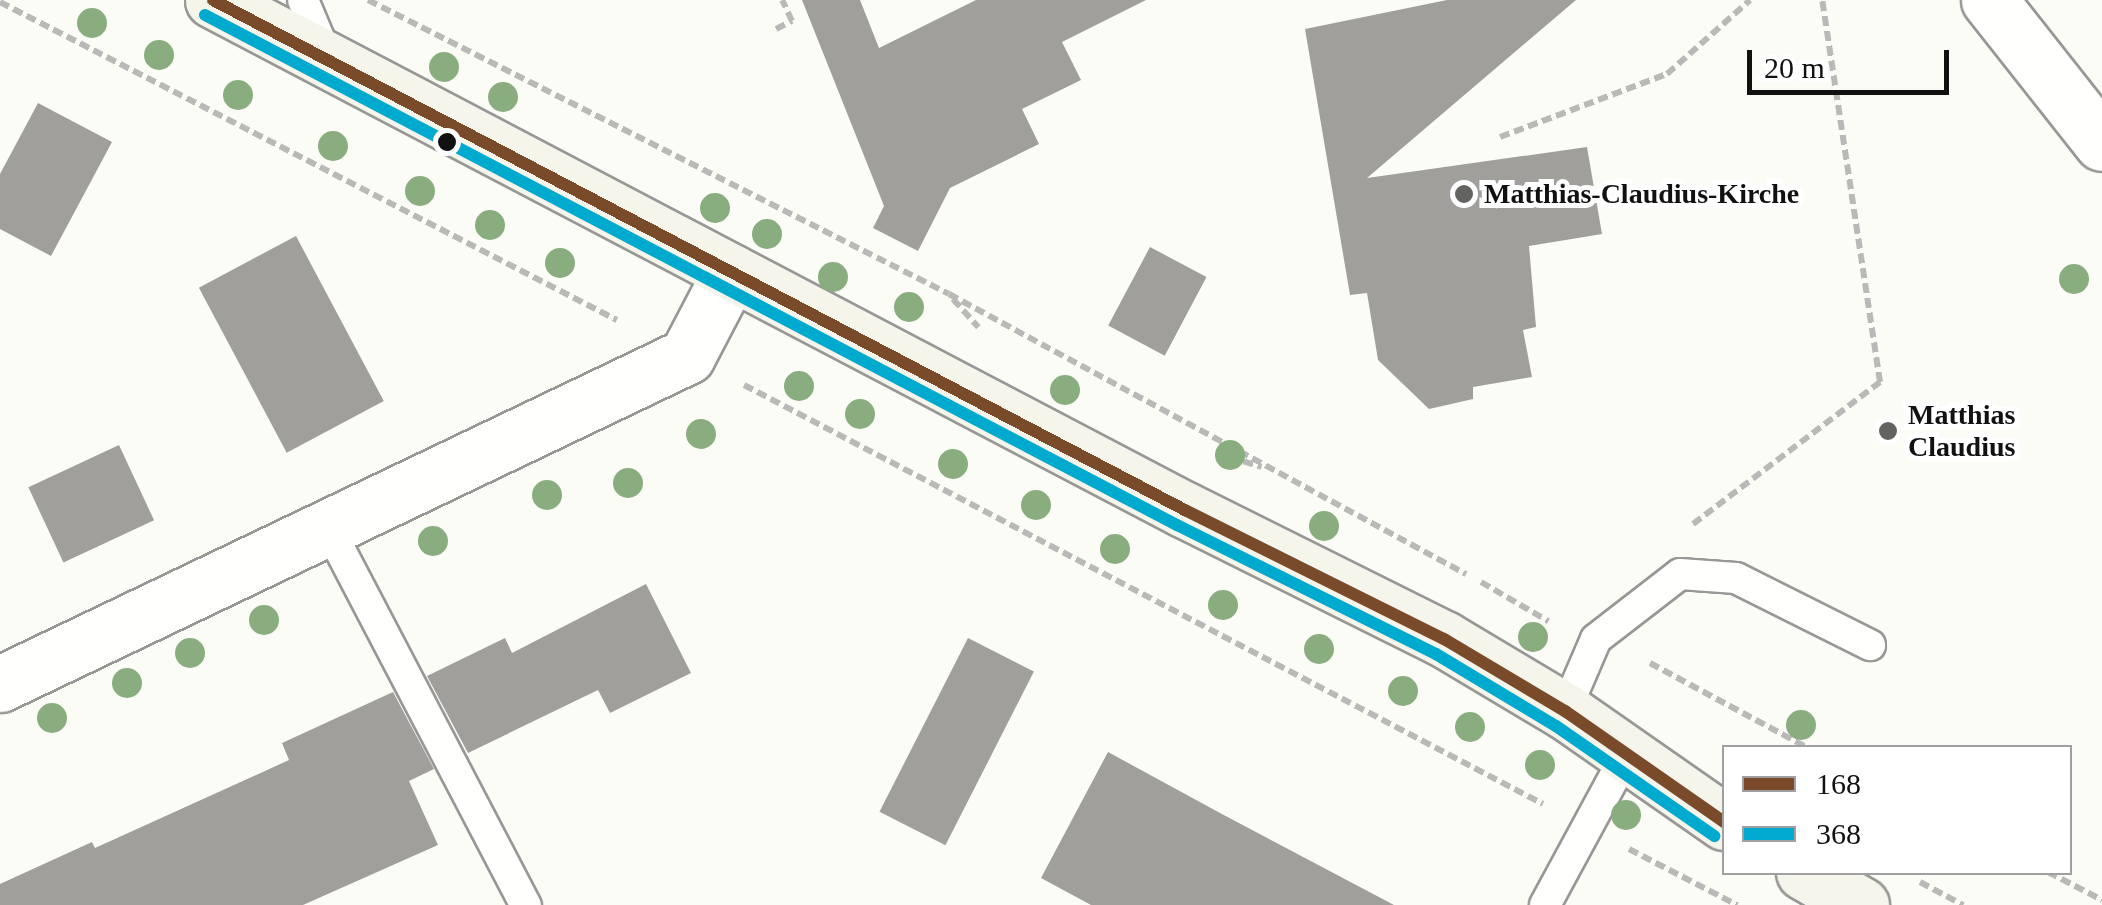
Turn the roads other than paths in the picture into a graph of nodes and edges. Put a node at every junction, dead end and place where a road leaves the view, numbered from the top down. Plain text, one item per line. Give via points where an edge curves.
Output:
1 (213, 0) edge
2 (303, 0) edge
3 (1989, 0) edge
4 (328, 60) junction
5 (2102, 143) edge
6 (731, 272) junction
7 (328, 527) junction
8 (1870, 645) dead end
9 (0, 684) edge
10 (1564, 710) junction
11 (1626, 754) junction
12 (1722, 821) edge
13 (1809, 875) edge
14 (526, 905) edge
15 (1545, 905) edge
16 (1861, 905) edge

1 - 4 street
2 - 4 lane
3 - 5 street
4 - 6 street
6 - 7 street via 688,356
6 - 10 street via 1444,640
7 - 9 street
7 - 14 lane
8 - 10 lane via 1736,578 1680,574 1596,639
10 - 11 street
11 - 12 street
11 - 15 lane
13 - 16 street

